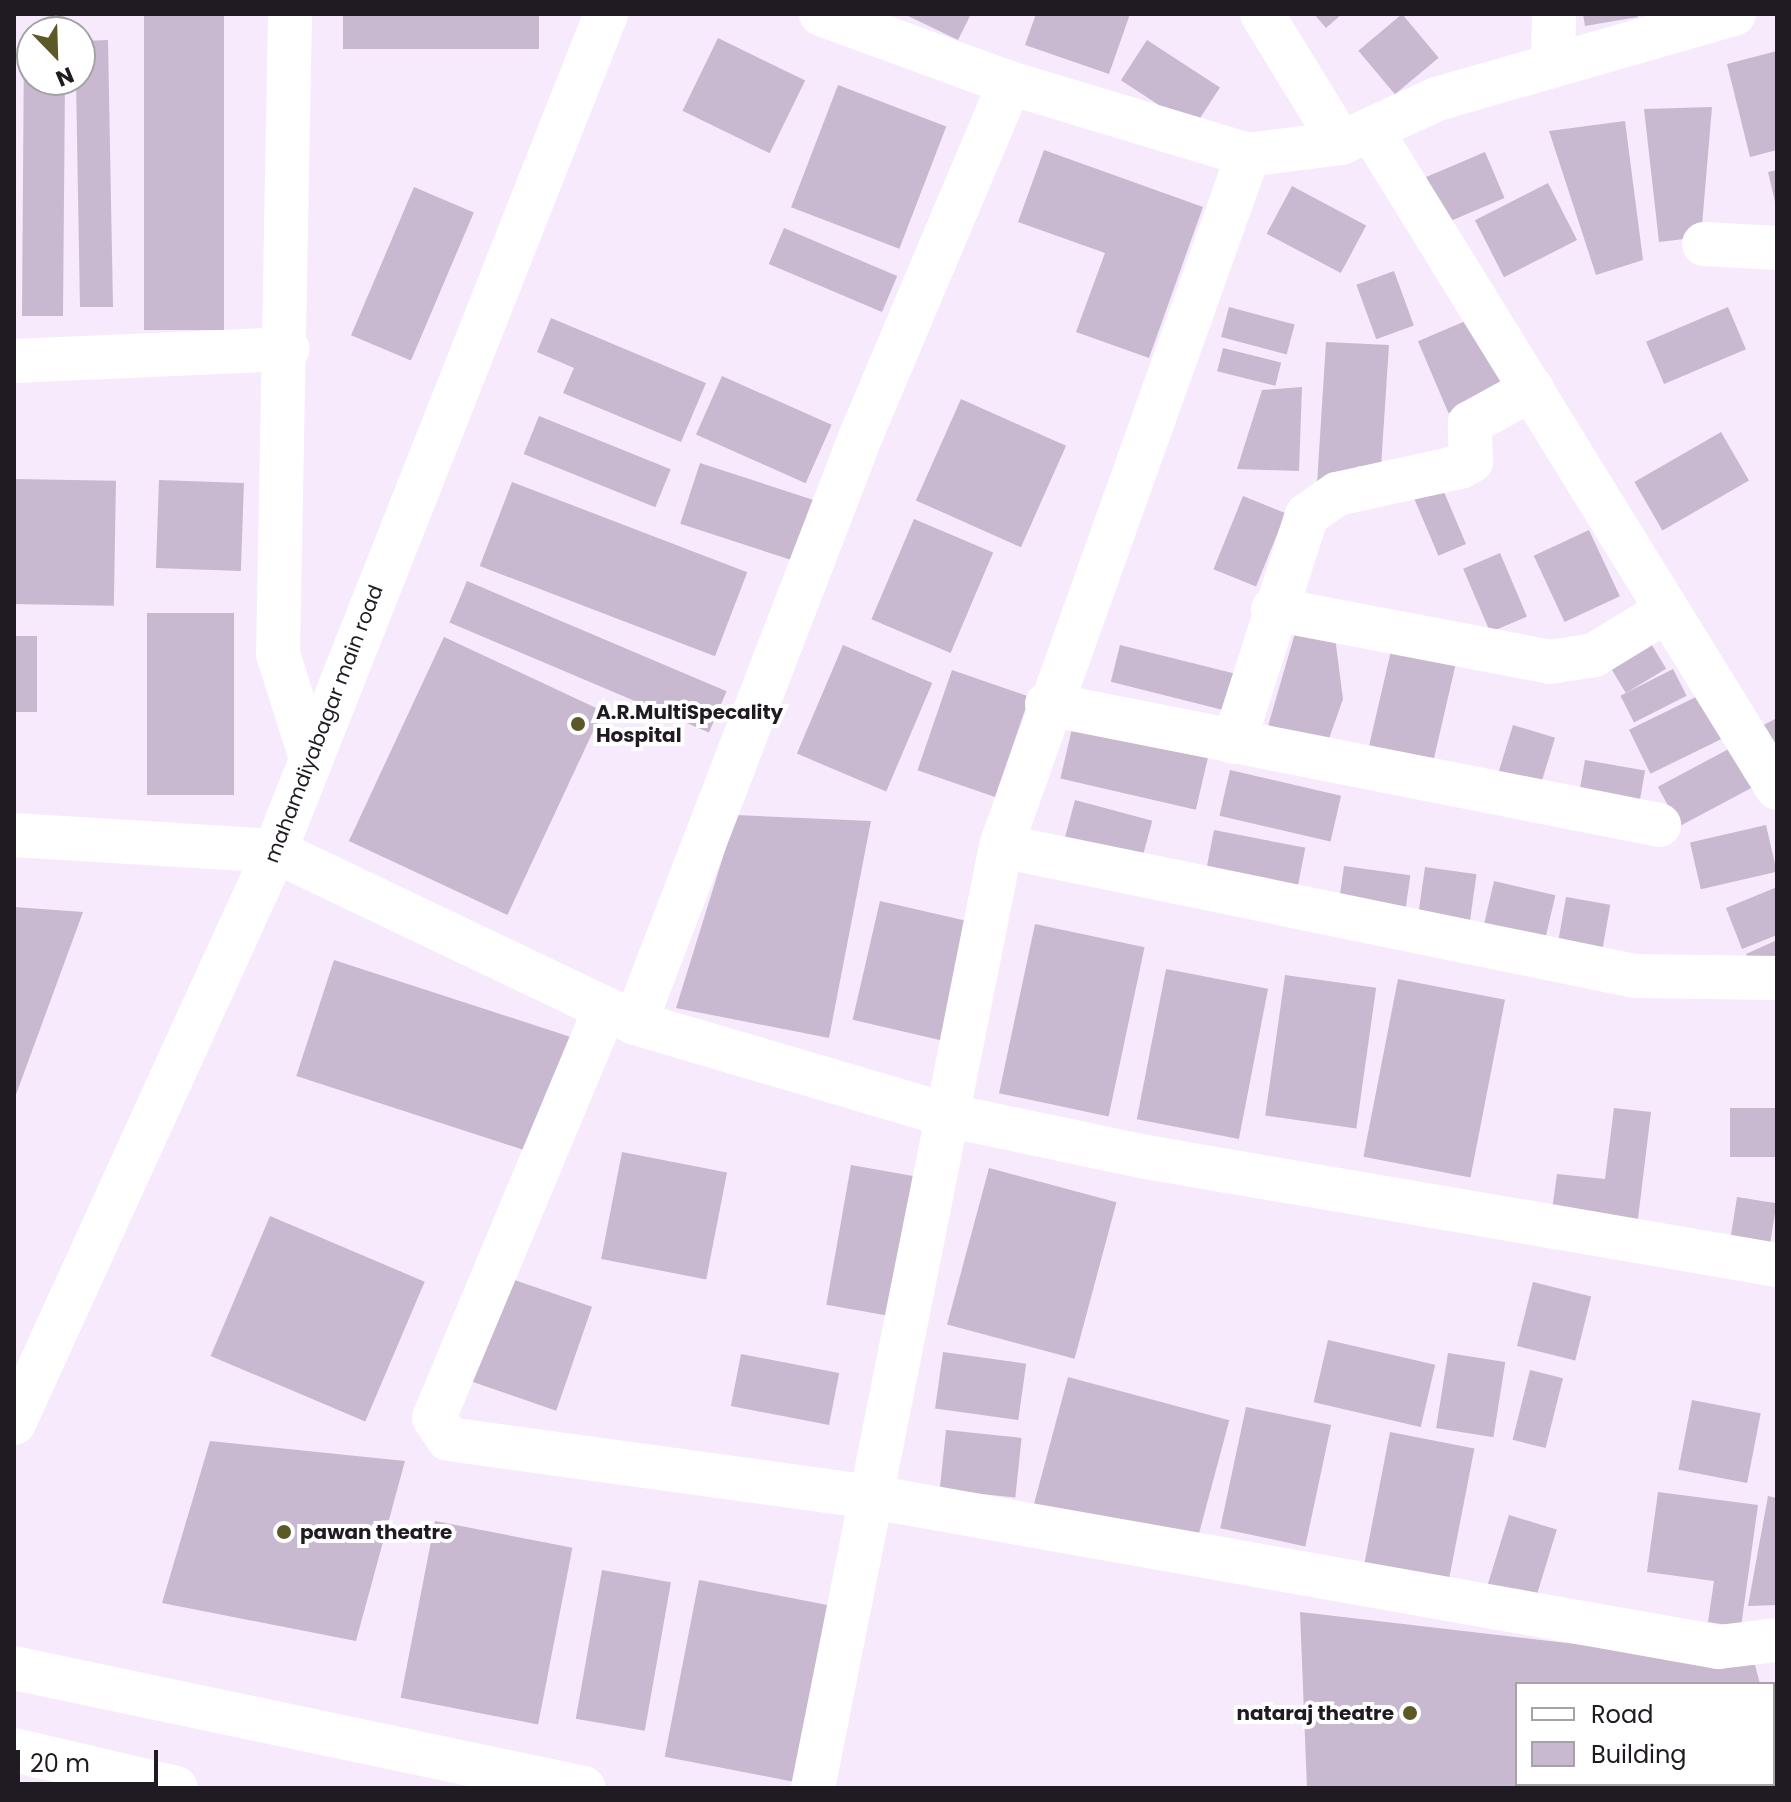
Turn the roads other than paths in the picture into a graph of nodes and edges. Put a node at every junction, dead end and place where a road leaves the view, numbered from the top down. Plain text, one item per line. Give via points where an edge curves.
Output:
1 (290, 14) edge
2 (606, 14) edge
3 (821, 14) edge
4 (1262, 14) edge
5 (1554, 14) edge
6 (1734, 14) edge
7 (1553, 63) junction
8 (1010, 83) junction
9 (1356, 136) junction
10 (1248, 155) junction
11 (1704, 244) dead end
12 (1777, 248) edge
13 (288, 349) junction
14 (14, 361) edge
15 (1532, 389) junction
16 (1273, 609) junction
17 (1666, 611) junction
18 (1047, 704) junction
19 (1234, 742) junction
20 (310, 755) junction
21 (1777, 788) edge
22 (1659, 825) dead end
23 (14, 835) edge
24 (1001, 846) junction
25 (275, 851) junction
26 (1777, 978) edge
27 (620, 1016) junction
28 (951, 1116) junction
29 (1777, 1265) edge
30 (14, 1423) edge
31 (866, 1496) junction
32 (1777, 1640) edge
33 (14, 1668) edge
34 (14, 1750) edge
35 (176, 1788) edge
36 (584, 1788) edge
37 (813, 1788) edge

1 - 13 main road
2 - 20 main road, mahamdiyabagar main road
3 - 8 main road
4 - 9 main road
5 - 7 main road
6 - 7 main road
7 - 9 main road via 1437,99
8 - 10 main road
8 - 27 main road
9 - 10 main road
9 - 15 main road
10 - 18 main road
11 - 12 main road
13 - 14 main road
13 - 20 main road via 278,654
15 - 16 main road via 1470,423 1471,461 1460,467 1319,501 1307,515
15 - 17 main road
16 - 17 main road via 1550,662 1594,655
16 - 19 main road
17 - 21 main road
18 - 19 main road
18 - 24 main road
19 - 22 main road
20 - 25 main road, mahamdiyabagar main road
23 - 25 main road
24 - 26 main road via 1635,976
24 - 28 main road
25 - 27 main road
25 - 30 main road, mahamdiyabagar main road
27 - 28 main road
27 - 31 main road via 434,1418 437,1431 448,1439
28 - 29 main road via 1146,1157
28 - 31 main road
31 - 32 main road via 1719,1647
31 - 37 main road
33 - 36 main road
34 - 35 main road

